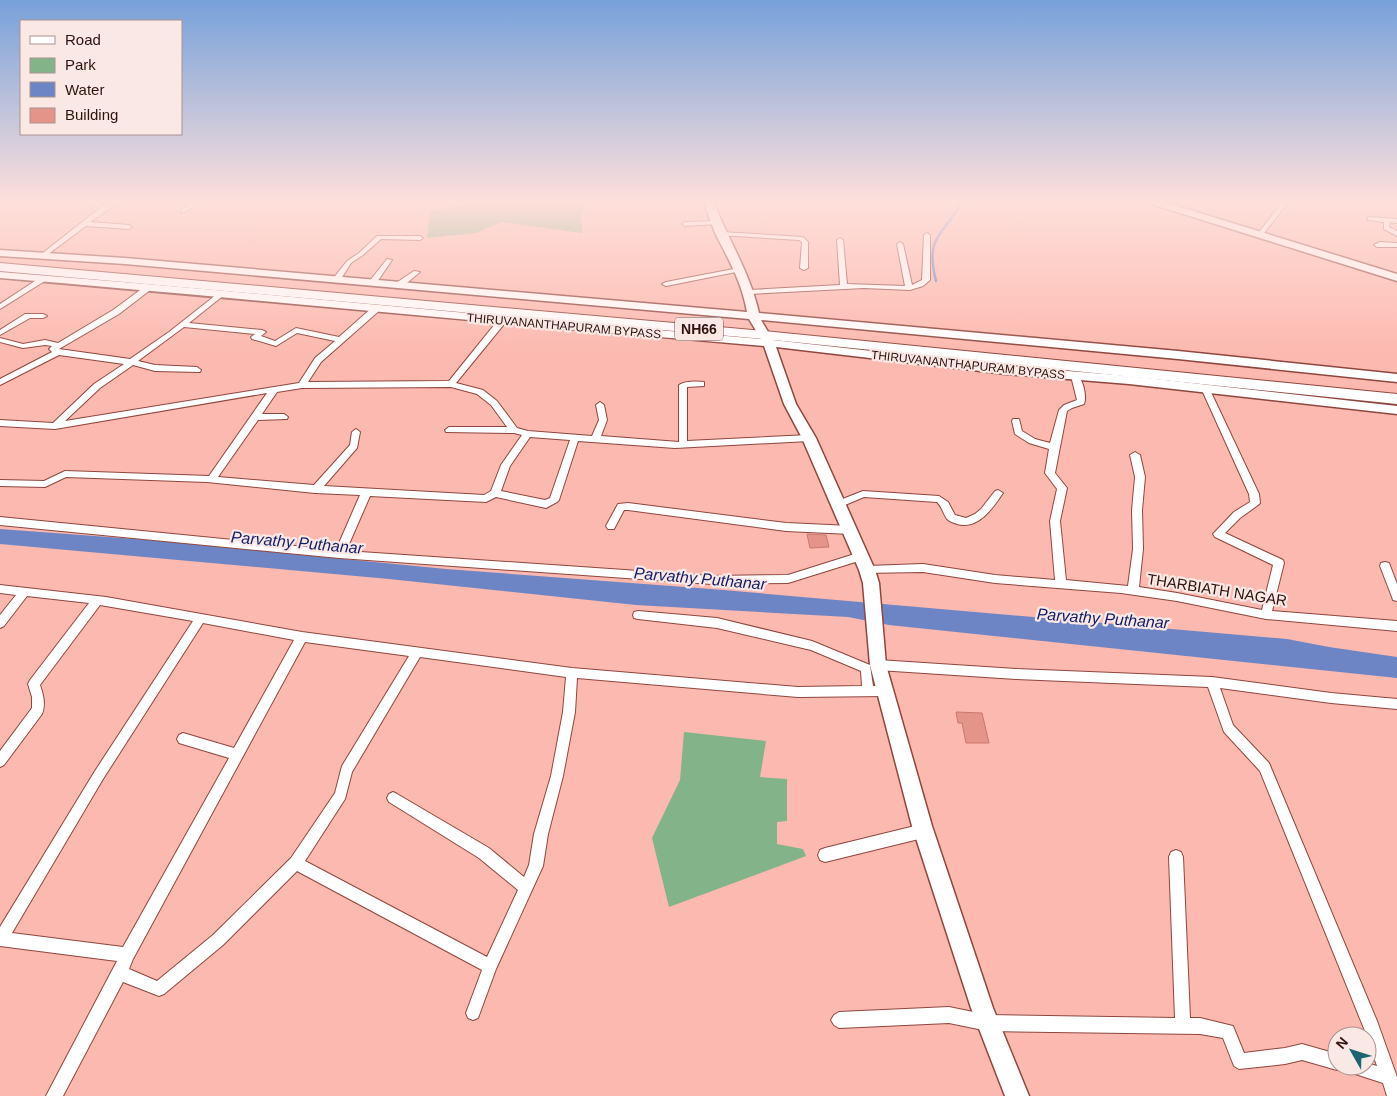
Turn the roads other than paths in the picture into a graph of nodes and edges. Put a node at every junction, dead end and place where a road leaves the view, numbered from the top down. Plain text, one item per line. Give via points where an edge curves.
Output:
1 (47, 252) edge
2 (363, 252) edge
3 (731, 252) edge
4 (805, 252) edge
5 (841, 252) edge
6 (902, 252) edge
7 (927, 252) edge
8 (1312, 252) edge
9 (0, 254) edge
10 (0, 257) edge
11 (41, 257) junction
12 (389, 260) dead end
13 (0, 267) edge
14 (804, 268) dead end
15 (740, 270) junction
16 (416, 272) dead end
17 (0, 275) edge
18 (1397, 278) edge
19 (44, 279) junction
20 (336, 280) junction
21 (372, 282) junction
22 (666, 284) dead end
23 (400, 285) junction
24 (150, 287) junction
25 (844, 287) junction
26 (909, 288) junction
27 (749, 292) junction
28 (221, 293) junction
29 (0, 307) edge
30 (377, 308) junction
31 (43, 316) dead end
32 (502, 321) junction
33 (183, 325) junction
34 (762, 330) junction
35 (0, 333) edge
36 (0, 340) edge
37 (341, 340) junction
38 (58, 349) junction
39 (131, 362) junction
40 (197, 370) dead end
41 (1075, 376) junction
42 (1397, 378) edge
43 (0, 382) edge
44 (451, 384) junction
45 (701, 384) dead end
46 (302, 385) junction
47 (1397, 387) edge
48 (1205, 388) junction
49 (274, 390) junction
50 (1397, 399) edge
51 (600, 405) dead end
52 (1397, 410) edge
53 (256, 417) junction
54 (284, 417) dead end
55 (1016, 421) dead end
56 (0, 423) edge
57 (55, 426) junction
58 (449, 430) dead end
59 (514, 430) junction
60 (356, 432) dead end
61 (528, 434) junction
62 (575, 438) junction
63 (809, 438) junction
64 (595, 440) junction
65 (683, 445) junction
66 (1055, 448) junction
67 (1135, 455) dead end
68 (212, 479) junction
69 (0, 483) edge
70 (314, 490) junction
71 (366, 493) junction
72 (495, 493) junction
73 (998, 493) dead end
74 (838, 504) junction
75 (0, 521) edge
76 (611, 526) dead end
77 (851, 530) junction
78 (339, 554) junction
79 (861, 556) junction
80 (1385, 566) dead end
81 (869, 577) junction
82 (1061, 584) junction
83 (0, 589) edge
84 (1133, 591) junction
85 (24, 593) junction
86 (1397, 597) edge
87 (97, 601) junction
88 (638, 614) dead end
89 (1266, 615) junction
90 (200, 619) junction
91 (0, 622) edge
92 (1397, 626) edge
93 (302, 637) junction
94 (417, 652) junction
95 (878, 665) junction
96 (572, 673) junction
97 (1212, 682) junction
98 (877, 692) junction
99 (1397, 704) edge
100 (183, 740) dead end
101 (237, 755) junction
102 (0, 761) edge
103 (393, 798) dead end
104 (923, 831) junction
105 (826, 855) dead end
106 (1176, 857) dead end
107 (296, 863) junction
108 (526, 888) junction
109 (1, 939) edge
110 (127, 955) junction
111 (490, 967) junction
112 (120, 973) junction
113 (474, 1012) dead end
114 (839, 1020) dead end
115 (988, 1023) junction
116 (1183, 1026) junction
117 (1327, 1059) edge
118 (1377, 1074) edge
119 (1389, 1077) junction
120 (54, 1096) edge
121 (1017, 1096) edge
122 (1395, 1096) edge

1 - 11 street
2 - 20 street via 349,262
3 - 15 street
4 - 14 street
5 - 25 street
6 - 26 street
7 - 26 street via 926,280
8 - 18 main road
9 - 11 street, THIRUVANANTHAPURAM BYPASS
10 - 34 highway, THIRUVANANTHAPURAM BYPASS / NH66
11 - 20 street, THIRUVANANTHAPURAM BYPASS
12 - 21 street
13 - 34 highway, THIRUVANANTHAPURAM BYPASS / NH66
15 - 22 street
15 - 27 street
16 - 23 street
17 - 19 street, THIRUVANANTHAPURAM BYPASS
19 - 24 street, THIRUVANANTHAPURAM BYPASS
19 - 29 street
20 - 21 street, THIRUVANANTHAPURAM BYPASS
21 - 23 street, THIRUVANANTHAPURAM BYPASS
23 - 34 street, THIRUVANANTHAPURAM BYPASS
24 - 28 street, THIRUVANANTHAPURAM BYPASS
24 - 38 street
25 - 26 street
25 - 27 street
27 - 34 street
28 - 30 street, THIRUVANANTHAPURAM BYPASS
28 - 33 street
30 - 32 street, THIRUVANANTHAPURAM BYPASS
30 - 37 street
31 - 35 street via 28,316
32 - 34 street, THIRUVANANTHAPURAM BYPASS
32 - 44 street
33 - 37 street via 262,332 255,337 276,344 296,330
33 - 39 street
34 - 41 street, THIRUVANANTHAPURAM BYPASS via 866,355
34 - 42 street, THIRUVANANTHAPURAM BYPASS via 1178,355
34 - 47 highway, THIRUVANANTHAPURAM BYPASS / NH66
34 - 50 highway, THIRUVANANTHAPURAM BYPASS / NH66
34 - 63 street via 790,404
36 - 38 street via 23,346 49,341
37 - 46 street via 318,360
38 - 39 street
38 - 43 street
39 - 40 street via 155,368
39 - 57 street via 80,400
41 - 48 street, THIRUVANANTHAPURAM BYPASS
41 - 66 street via 1081,402 1068,405 1060,415
44 - 46 street
44 - 59 street via 480,392 494,403
45 - 65 street via 683,385
46 - 49 street
48 - 52 street, THIRUVANANTHAPURAM BYPASS
48 - 89 street via 1254,494 1255,503 1218,534 1279,563
49 - 53 street
49 - 57 street
51 - 64 street via 603,420
53 - 54 street
53 - 68 street
55 - 66 street via 1018,432 1032,441
56 - 57 street
58 - 59 street
59 - 61 street
60 - 70 street via 354,446
61 - 62 street
61 - 72 street via 506,465
62 - 64 street
62 - 72 street via 554,500 546,504
63 - 65 street
63 - 74 street
64 - 65 street
66 - 82 street via 1050,473 1062,488 1055,521
67 - 84 street via 1140,476
68 - 69 street via 65,474 45,484
68 - 70 street
70 - 71 street
71 - 72 street via 486,500
71 - 78 street
73 - 74 street via 981,516 963,521 952,517 939,499 863,494
74 - 77 street
75 - 78 street
76 - 77 street via 621,507 635,506 803,529
77 - 79 street
78 - 79 street via 712,580 788,579
79 - 81 street
80 - 86 street
81 - 82 street, THARBIATH NAGAR via 923,568 995,579
81 - 95 street
82 - 84 street, THARBIATH NAGAR
83 - 85 street
84 - 89 street, THARBIATH NAGAR
85 - 87 street
85 - 91 street
87 - 90 street
87 - 102 street via 34,684 38,710
88 - 98 street via 717,623 812,646 866,668
89 - 92 street, THARBIATH NAGAR
90 - 93 street
90 - 109 street via 99,775
93 - 94 street
93 - 101 street
94 - 96 street
94 - 107 street via 346,770 341,795
95 - 97 street
95 - 98 street
96 - 98 street via 798,692
96 - 108 street via 569,712 557,776 536,866
97 - 99 street
97 - 119 street via 1228,728 1266,767 1370,1021
98 - 104 street
100 - 101 street
101 - 110 street
103 - 108 street via 484,853
104 - 105 street
104 - 115 street
106 - 116 street
107 - 111 street
107 - 112 street via 218,940 159,989
108 - 111 street
109 - 110 street
110 - 112 street
111 - 113 street
112 - 120 street
114 - 115 street via 949,1015
115 - 116 street
115 - 121 street
116 - 117 street via 1228,1031 1239,1061 1302,1052
118 - 119 street
119 - 122 street

